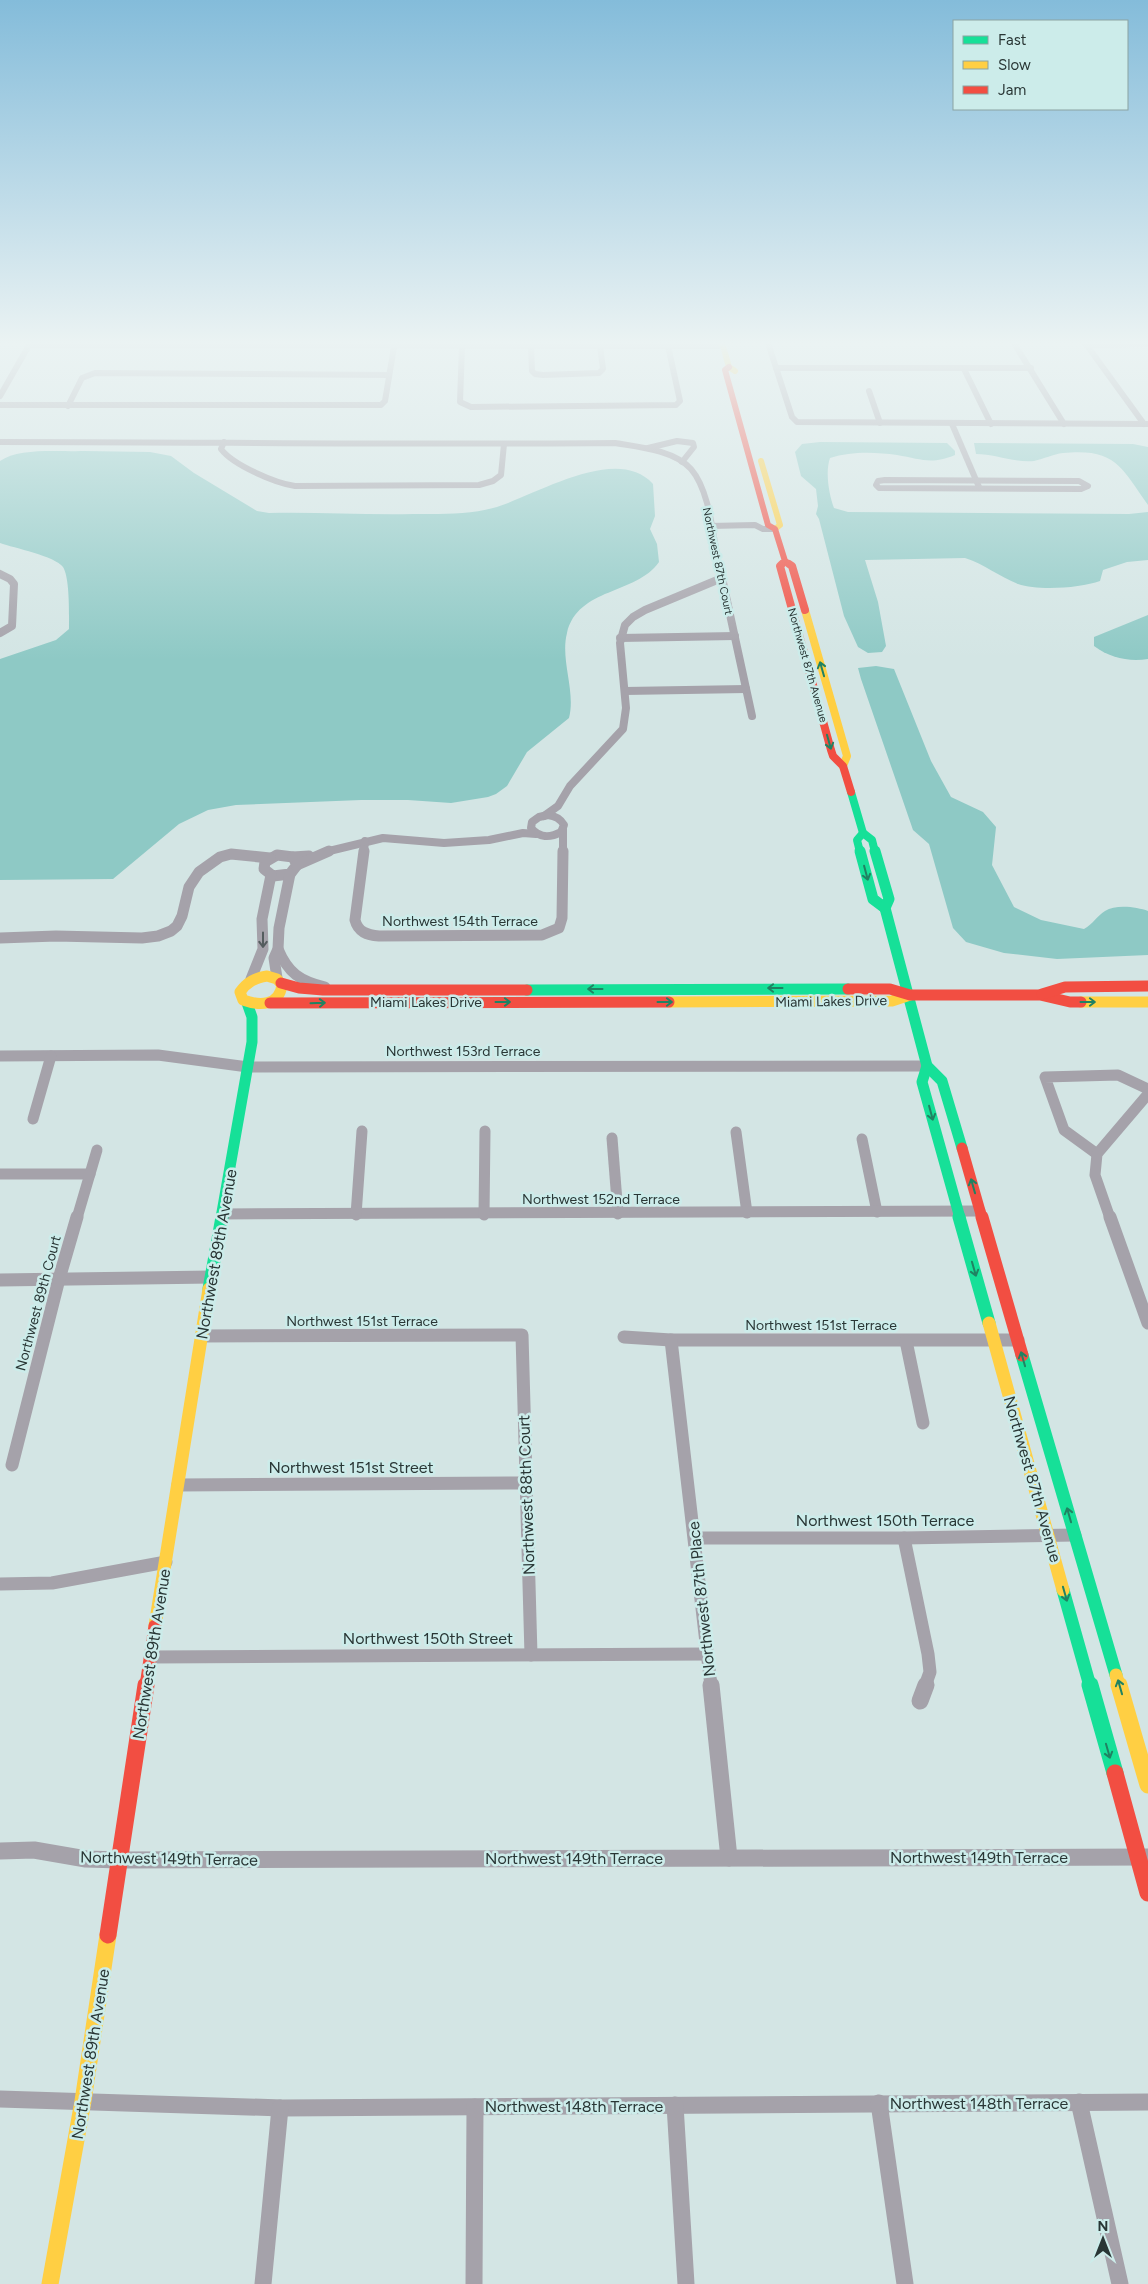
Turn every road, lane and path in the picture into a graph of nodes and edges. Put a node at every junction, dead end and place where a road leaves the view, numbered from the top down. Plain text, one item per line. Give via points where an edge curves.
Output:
1 (222, 447) edge
2 (504, 447) edge
3 (637, 447) edge
4 (651, 447) edge
5 (694, 447) edge
6 (757, 447) edge
7 (962, 447) edge
8 (646, 448) junction
9 (682, 462) junction
10 (978, 484) junction
11 (711, 529) junction
12 (775, 529) junction
13 (0, 574) edge
14 (722, 578) junction
15 (0, 633) edge
16 (734, 636) junction
17 (620, 638) junction
18 (746, 689) junction
19 (625, 692) junction
20 (752, 716) dead end
21 (558, 806) junction
22 (544, 816) junction
23 (560, 819) junction
24 (532, 822) junction
25 (563, 829) junction
26 (514, 834) junction
27 (536, 834) junction
28 (547, 837) junction
29 (365, 841) junction
30 (562, 854) junction
31 (251, 857) junction
32 (270, 858) junction
33 (295, 861) junction
34 (267, 871) junction
35 (290, 874) junction
36 (0, 938) edge
37 (278, 949) junction
38 (250, 979) junction
39 (279, 980) junction
40 (1148, 986) edge
41 (332, 990) junction
42 (910, 995) junction
43 (1040, 995) junction
44 (1148, 1002) edge
45 (247, 1003) junction
46 (268, 1004) junction
47 (254, 1024) junction
48 (0, 1056) edge
49 (51, 1056) junction
50 (927, 1066) junction
51 (248, 1067) junction
52 (1148, 1089) edge
53 (1148, 1094) edge
54 (33, 1119) dead end
55 (362, 1131) dead end
56 (485, 1131) dead end
57 (736, 1132) dead end
58 (612, 1138) dead end
59 (862, 1139) dead end
60 (97, 1150) dead end
61 (1097, 1154) junction
62 (0, 1174) edge
63 (90, 1174) junction
64 (877, 1212) junction
65 (958, 1212) junction
66 (980, 1212) junction
67 (747, 1213) junction
68 (222, 1214) junction
69 (484, 1214) junction
70 (618, 1214) junction
71 (356, 1215) junction
72 (212, 1277) junction
73 (59, 1279) junction
74 (0, 1280) edge
75 (1148, 1323) edge
76 (522, 1335) joint
77 (201, 1336) junction
78 (624, 1337) dead end
79 (671, 1340) junction
80 (906, 1340) junction
81 (994, 1340) junction
82 (1018, 1340) junction
83 (923, 1423) dead end
84 (12, 1465) dead end
85 (525, 1483) junction
86 (178, 1485) junction
87 (1048, 1535) junction
88 (1075, 1535) junction
89 (695, 1538) junction
90 (904, 1538) junction
91 (166, 1562) junction
92 (0, 1584) edge
93 (707, 1654) junction
94 (531, 1655) junction
95 (150, 1657) junction
96 (920, 1701) dead end
97 (1148, 1785) edge
98 (0, 1851) edge
99 (1143, 1857) edge
100 (729, 1858) junction
101 (120, 1860) junction
102 (1148, 1893) edge
103 (0, 2100) edge
104 (83, 2101) junction
105 (1080, 2102) junction
106 (1148, 2102) edge
107 (880, 2104) junction
108 (675, 2105) junction
109 (475, 2107) junction
110 (280, 2108) junction
111 (50, 2284) edge
112 (263, 2284) edge
113 (474, 2284) edge
114 (686, 2284) edge
115 (905, 2284) edge
116 (1120, 2284) edge

1 - 2 street via 224,453 255,471 290,486 473,486 501,475
3 - 8 street, Northwest 87th Court
4 - 8 street
5 - 9 street
6 - 12 street, Northwest 87th Avenue via 780,525
7 - 10 street
8 - 9 street, Northwest 87th Court
9 - 11 street, Northwest 87th Court via 694,471 700,481
10 - 10 street via 886,488 876,485 878,481 885,480
10 - 10 street via 1079,481 1088,486 1081,489
11 - 12 street via 756,532 763,528
11 - 14 street, Northwest 87th Court
12 - 42 street, Northwest 87th Avenue via 785,561 792,566 847,756 843,766 863,833 872,840 889,899 886,908
13 - 15 street via 14,584 12,626
14 - 16 street, Northwest 87th Court
14 - 17 street via 638,613 623,628
16 - 17 street
16 - 18 street, Northwest 87th Court
17 - 19 street
18 - 19 street
18 - 20 street, Northwest 87th Court
19 - 21 street via 626,715 621,733 570,786
21 - 22 street
21 - 23 street
22 - 23 street
22 - 24 street
23 - 25 street
24 - 26 street
24 - 27 street via 530,828
25 - 28 street
25 - 30 street
26 - 27 street
26 - 29 street via 489,840 444,843 392,838
27 - 28 street
28 - 30 street via 557,843
29 - 30 street, Northwest 154th Terrace via 355,920 361,931 379,936 542,935 559,928 562,918
29 - 33 street
31 - 32 street
31 - 34 street
31 - 36 street via 220,856 199,872 189,887 182,916 171,931 142,938
32 - 33 street via 283,855
32 - 34 street via 266,862
33 - 35 street
34 - 35 street via 279,877
34 -> 38 street via 262,918 263,950
35 - 37 street
37 - 39 street via 274,958
37 - 41 street via 284,965 297,978
38 - 39 street via 261,976
38 - 45 street via 240,992
39 - 41 street, Miami Lakes Drive via 309,990
39 - 46 street via 283,987 280,996
40 - 43 street via 1064,987
42 -> 41 street, Miami Lakes Drive via 890,989 854,988
42 - 43 street
46 -> 42 street, Miami Lakes Drive via 892,1001
42 - 50 street, Northwest 87th Avenue
43 -> 44 street via 1070,1002
45 - 46 street
45 - 47 street, Northwest 89th Avenue via 252,1009
46 - 47 street, Northwest 89th Avenue
47 - 51 street, Northwest 89th Avenue
48 - 49 street, Northwest 153rd Terrace
49 - 51 street, Northwest 153rd Terrace via 158,1055
49 - 54 street
50 - 51 street, Northwest 153rd Terrace
50 -> 65 street, Northwest 87th Avenue via 922,1082
66 -> 50 street, Northwest 87th Avenue via 942,1081
51 - 68 street, Northwest 89th Avenue
52 - 61 street via 1118,1075 1045,1077 1064,1130
53 - 61 street
55 - 71 street
56 - 69 street
57 - 67 street
58 - 70 street
59 - 64 street
60 - 63 street, Northwest 89th Court
61 - 75 street via 1095,1175
62 - 63 street
63 - 73 street, Northwest 89th Court
64 - 65 street, Northwest 152nd Terrace
64 - 67 street, Northwest 152nd Terrace
65 - 66 street, Northwest 152nd Terrace
65 -> 81 street, Northwest 87th Avenue
66 - 82 street, Northwest 87th Avenue
67 - 70 street, Northwest 152nd Terrace
68 - 71 street, Northwest 152nd Terrace
68 - 72 street, Northwest 89th Avenue
69 - 70 street, Northwest 152nd Terrace
69 - 71 street, Northwest 152nd Terrace
72 - 73 street
72 - 77 street, Northwest 89th Avenue
73 - 74 street
73 - 84 street, Northwest 89th Court
76 - 77 street, Northwest 151st Terrace
76 - 85 street, Northwest 88th Court
77 - 86 street, Northwest 89th Avenue
78 - 79 street, Northwest 151st Terrace
79 - 80 street, Northwest 151st Terrace
79 - 89 street, Northwest 87th Place
80 - 81 street, Northwest 151st Terrace
80 - 83 street
81 - 82 street, Northwest 151st Terrace
81 - 87 street, Northwest 87th Avenue
88 -> 82 street, Northwest 87th Avenue
85 - 86 street, Northwest 151st Street
85 - 94 street, Northwest 88th Court
86 - 91 street, Northwest 89th Avenue
87 - 88 street, Northwest 150th Terrace
87 - 90 street, Northwest 150th Terrace
87 -> 99 street, Northwest 87th Avenue
97 -> 88 street, Northwest 87th Avenue
89 - 90 street, Northwest 150th Terrace
89 - 93 street, Northwest 87th Place
90 - 96 street via 930,1672
91 - 92 street via 52,1583
91 - 95 street, Northwest 89th Avenue
93 - 94 street, Northwest 150th Street
93 - 100 street, Northwest 87th Place
94 - 95 street, Northwest 150th Street
95 - 101 street, Northwest 89th Avenue
98 - 101 street, Northwest 149th Terrace via 34,1850 86,1860
99 - 100 street, Northwest 149th Terrace
99 - 102 street, Northwest 87th Avenue
100 - 101 street, Northwest 149th Terrace
101 - 104 street, Northwest 89th Avenue
103 - 104 street, Northwest 148th Terrace
104 - 110 street, Northwest 148th Terrace
104 - 111 street, Northwest 89th Avenue
105 - 106 street, Northwest 148th Terrace
105 - 107 street, Northwest 148th Terrace
105 - 116 street
107 - 108 street, Northwest 148th Terrace
107 - 115 street
108 - 109 street, Northwest 148th Terrace
108 - 114 street
109 - 110 street, Northwest 148th Terrace
109 - 113 street
110 - 112 street

